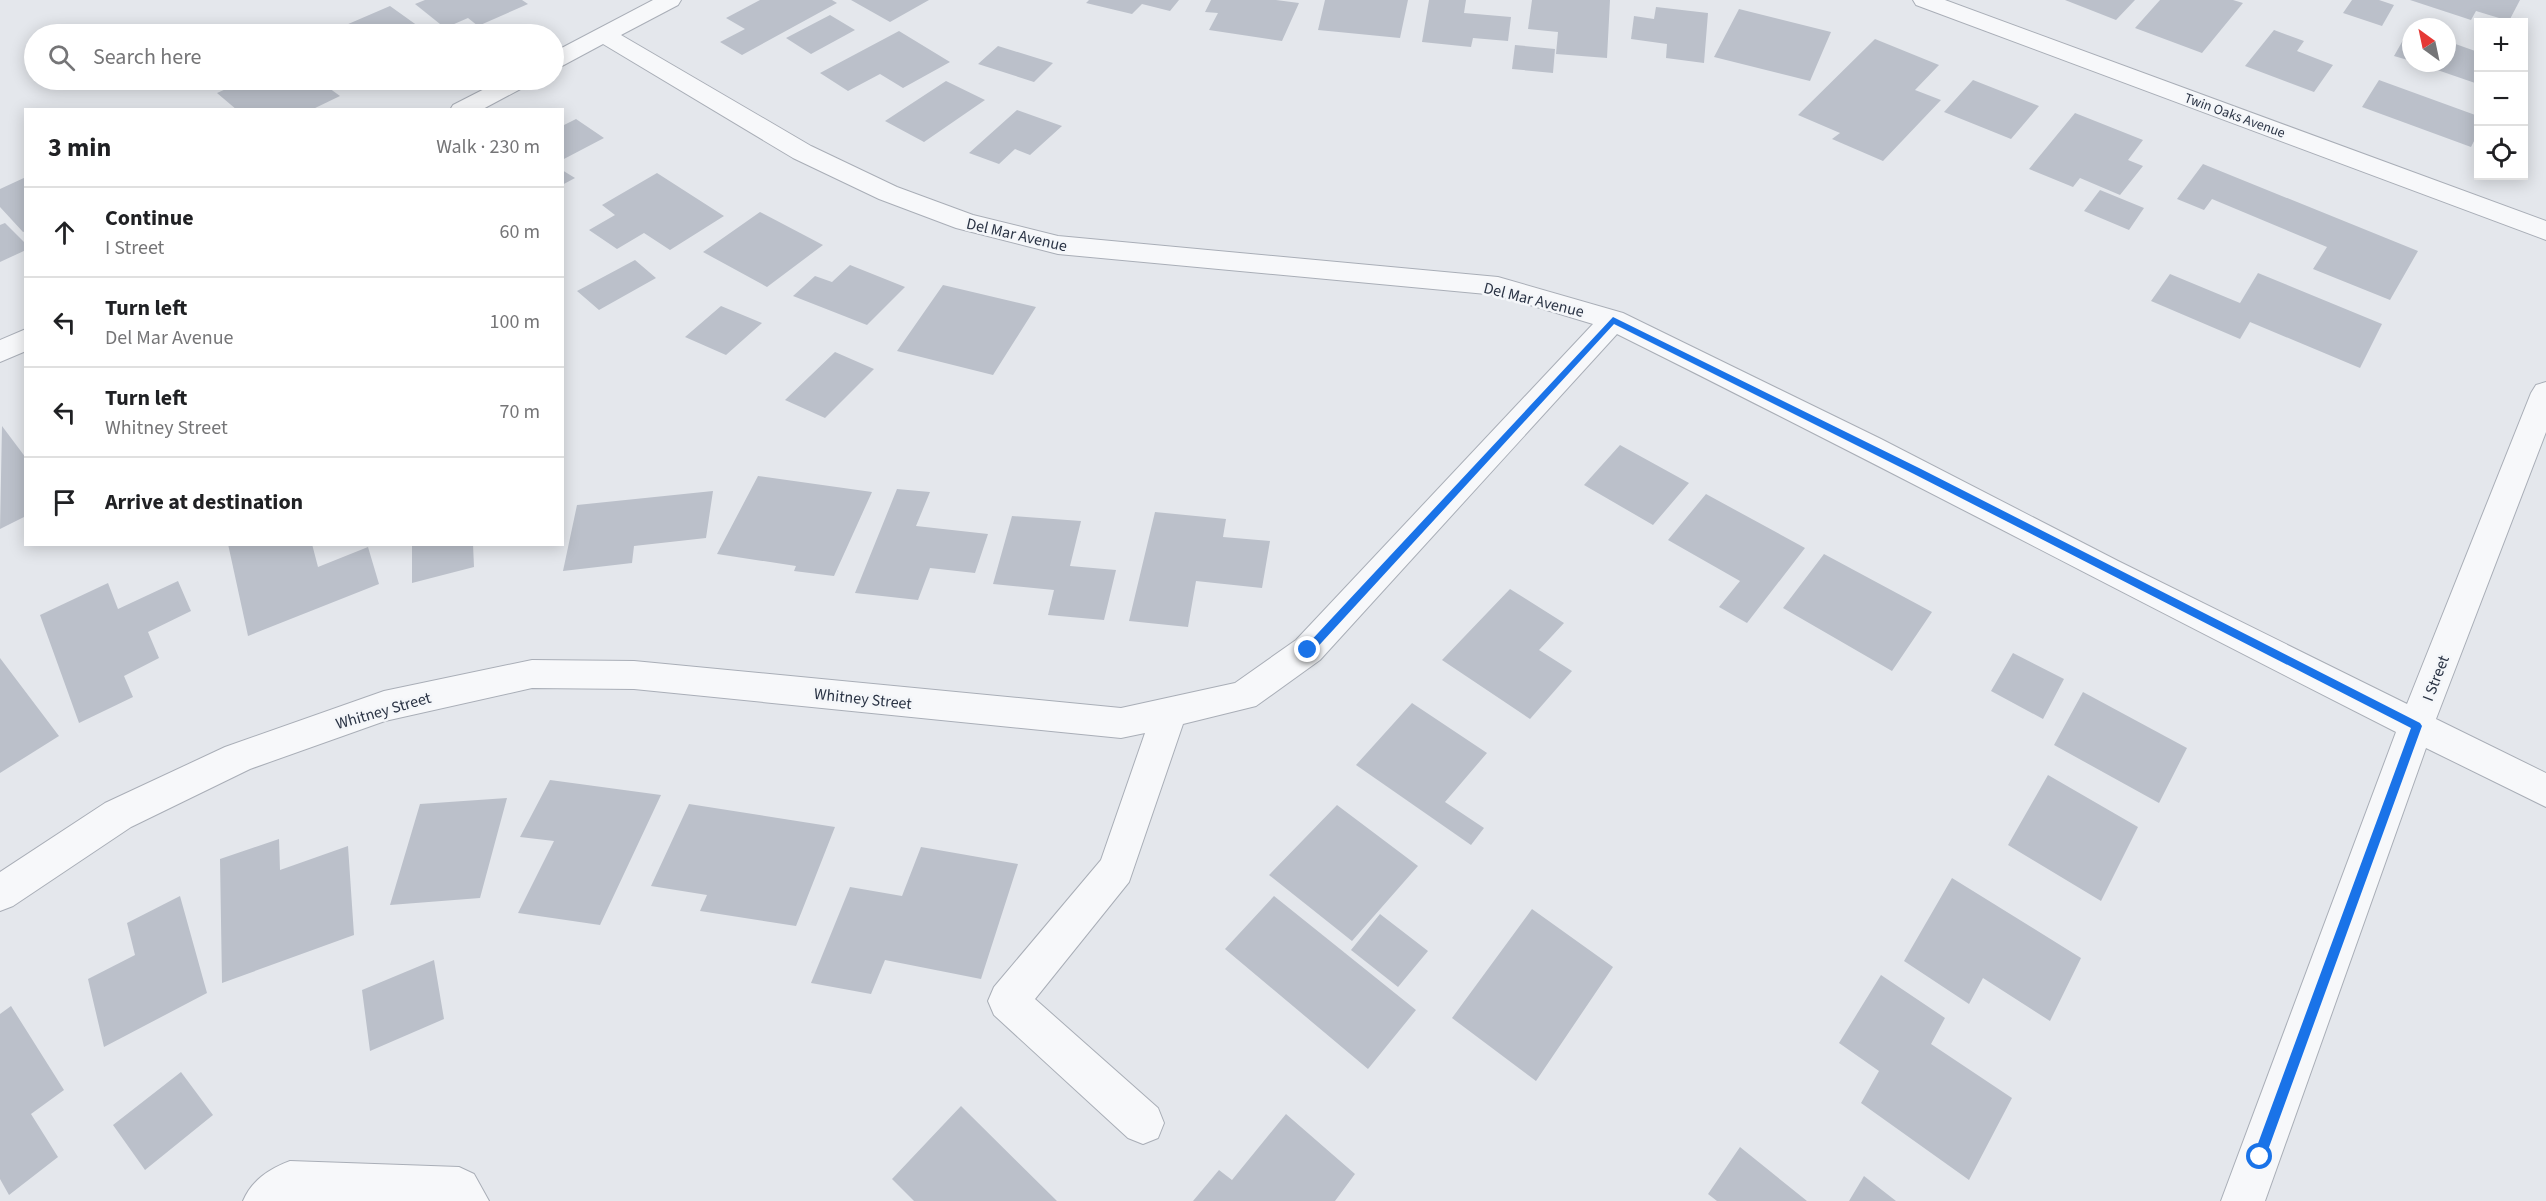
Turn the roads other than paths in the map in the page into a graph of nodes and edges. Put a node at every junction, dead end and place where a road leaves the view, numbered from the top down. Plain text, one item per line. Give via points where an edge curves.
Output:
1 (670, 0) edge
2 (1924, 0) edge
3 (604, 35) junction
4 (564, 56) edge
5 (500, 90) edge
6 (466, 108) edge
7 (2546, 231) edge
8 (1613, 320) junction
9 (24, 340) edge
10 (0, 352) edge
11 (2546, 393) edge
12 (1169, 713) junction
13 (2416, 726) junction
14 (2546, 791) edge
15 (0, 893) edge
16 (1143, 1123) dead end
17 (265, 1201) edge
18 (466, 1201) edge
19 (2243, 1201) edge

1 - 3 street
2 - 7 street, Twin Oaks Avenue
3 - 4 street
3 - 8 street, Del Mar Avenue via 802,152 888,193 965,222 1058,246 1498,286
5 - 6 street
8 - 12 street, Whitney Street via 1308,650 1244,696
8 - 13 street, Del Mar Avenue
9 - 10 street
11 - 13 street, I Street
12 - 15 street, Whitney Street via 1120,723 634,675 532,674 384,706 238,758 118,815
12 - 16 street via 1116,870 1008,1001
13 - 14 street, Del Mar Avenue
13 - 19 street, I Street
17 - 18 street via 290,1182 459,1189

